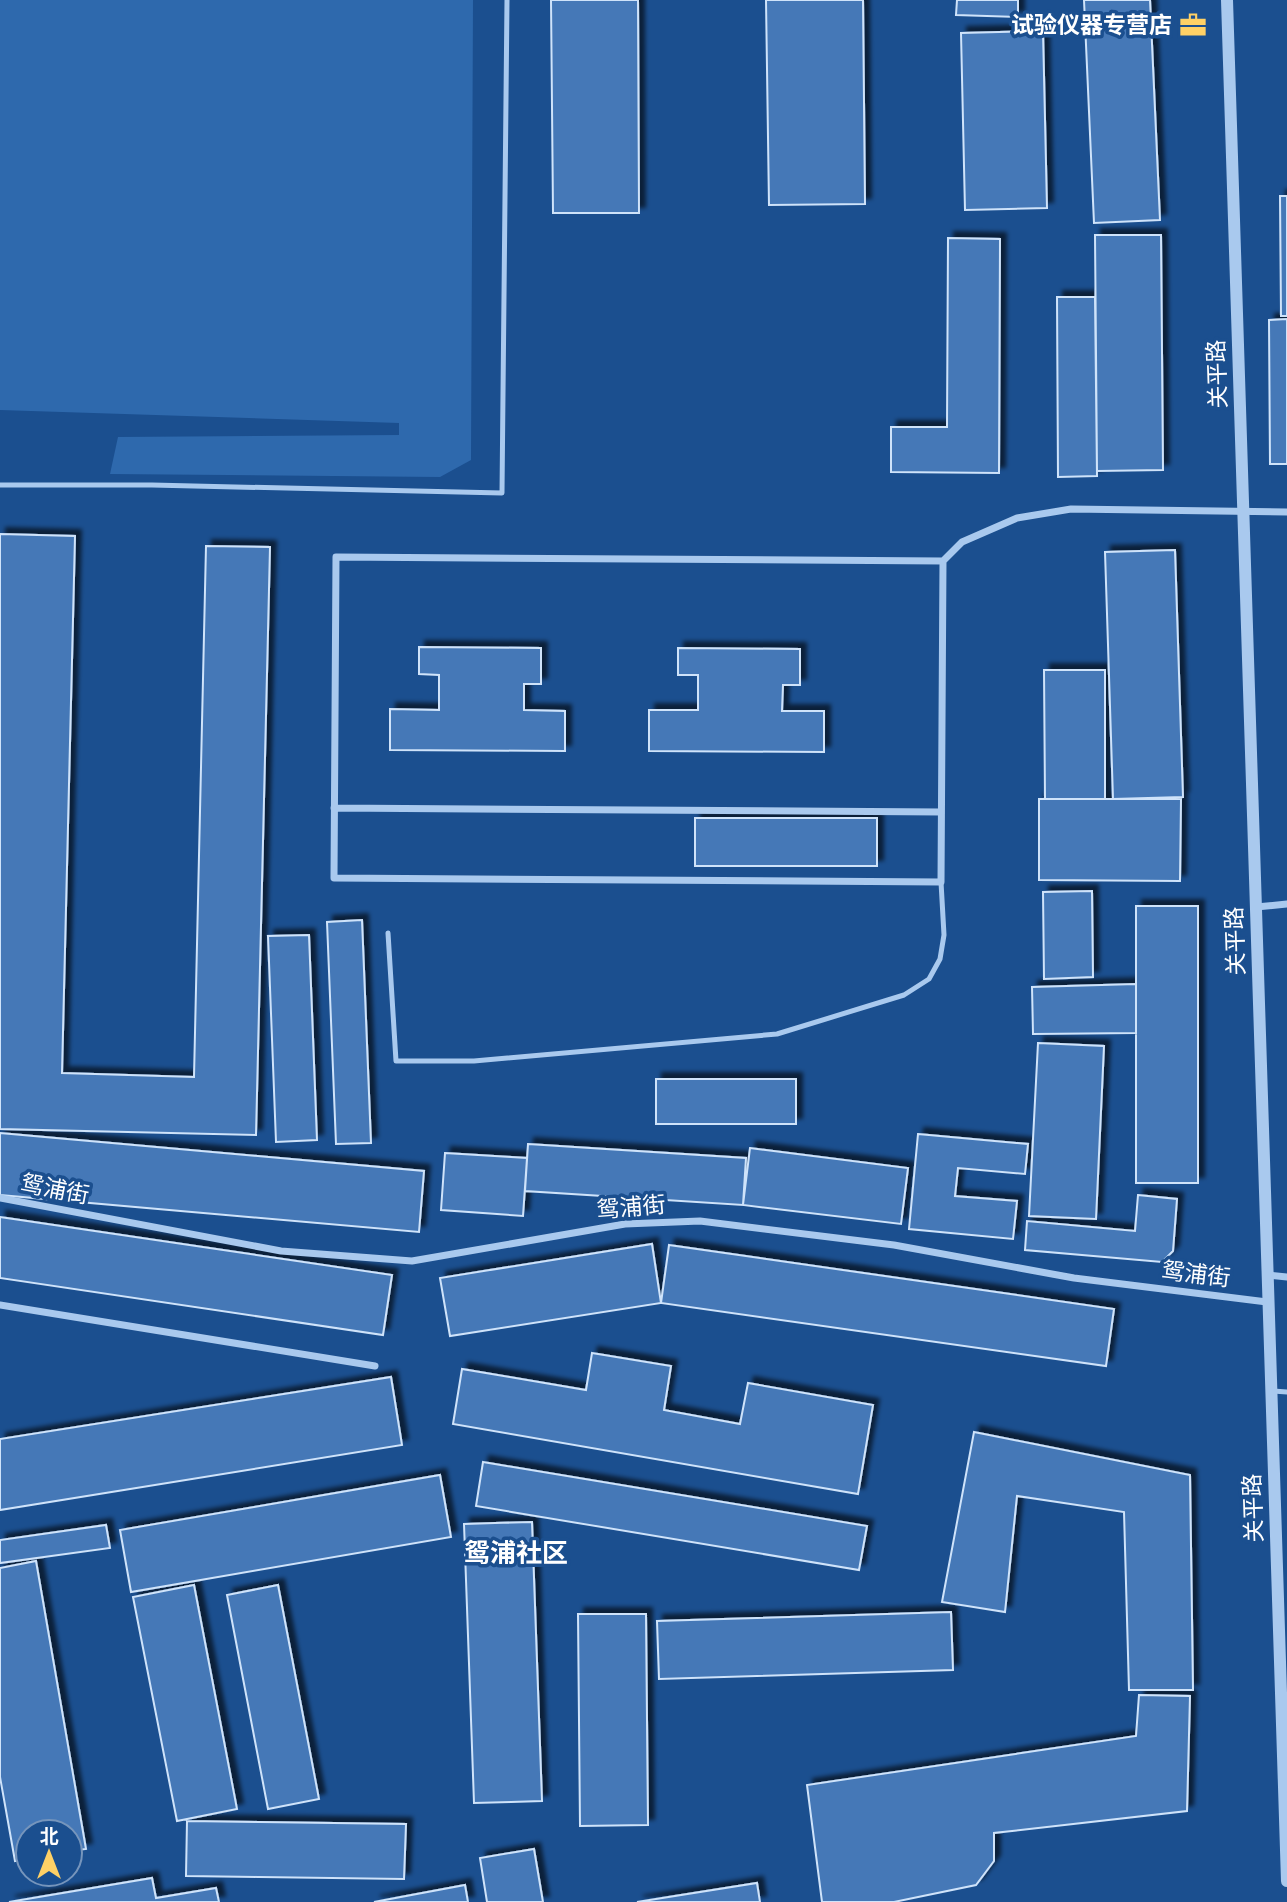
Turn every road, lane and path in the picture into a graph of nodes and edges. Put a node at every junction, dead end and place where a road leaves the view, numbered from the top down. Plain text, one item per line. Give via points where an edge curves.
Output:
1 (507, 0) edge
2 (1227, 0) edge
3 (0, 485) edge
4 (1287, 512) edge
5 (1242, 513) junction
6 (943, 561) junction
7 (334, 808) junction
8 (941, 812) junction
9 (941, 882) junction
10 (1287, 904) edge
11 (1255, 907) junction
12 (388, 933) dead end
13 (0, 1198) edge
14 (1266, 1275) junction
15 (1287, 1277) edge
16 (1267, 1302) junction
17 (0, 1305) edge
18 (375, 1366) dead end
19 (1270, 1390) junction
20 (1287, 1392) edge
21 (1287, 1881) edge

1 - 3 lane via 502,494
2 - 5 street, 关平路
4 - 5 street
5 - 6 street via 1071,509 1017,518 962,542
5 - 11 street, 关平路
6 - 7 street via 336,557
6 - 8 street
7 - 8 street
7 - 9 street via 334,878
8 - 9 street
9 - 12 lane via 944,935 940,960 929,979 904,995 777,1034 474,1062 396,1062
10 - 11 street
11 - 14 street, 关平路
13 - 16 street, 鸳浦街 via 281,1251 412,1261 625,1224 700,1222 894,1245 1074,1278
14 - 15 street
14 - 16 street, 关平路
16 - 19 street, 关平路
17 - 18 street
19 - 20 lane
19 - 21 street, 关平路

